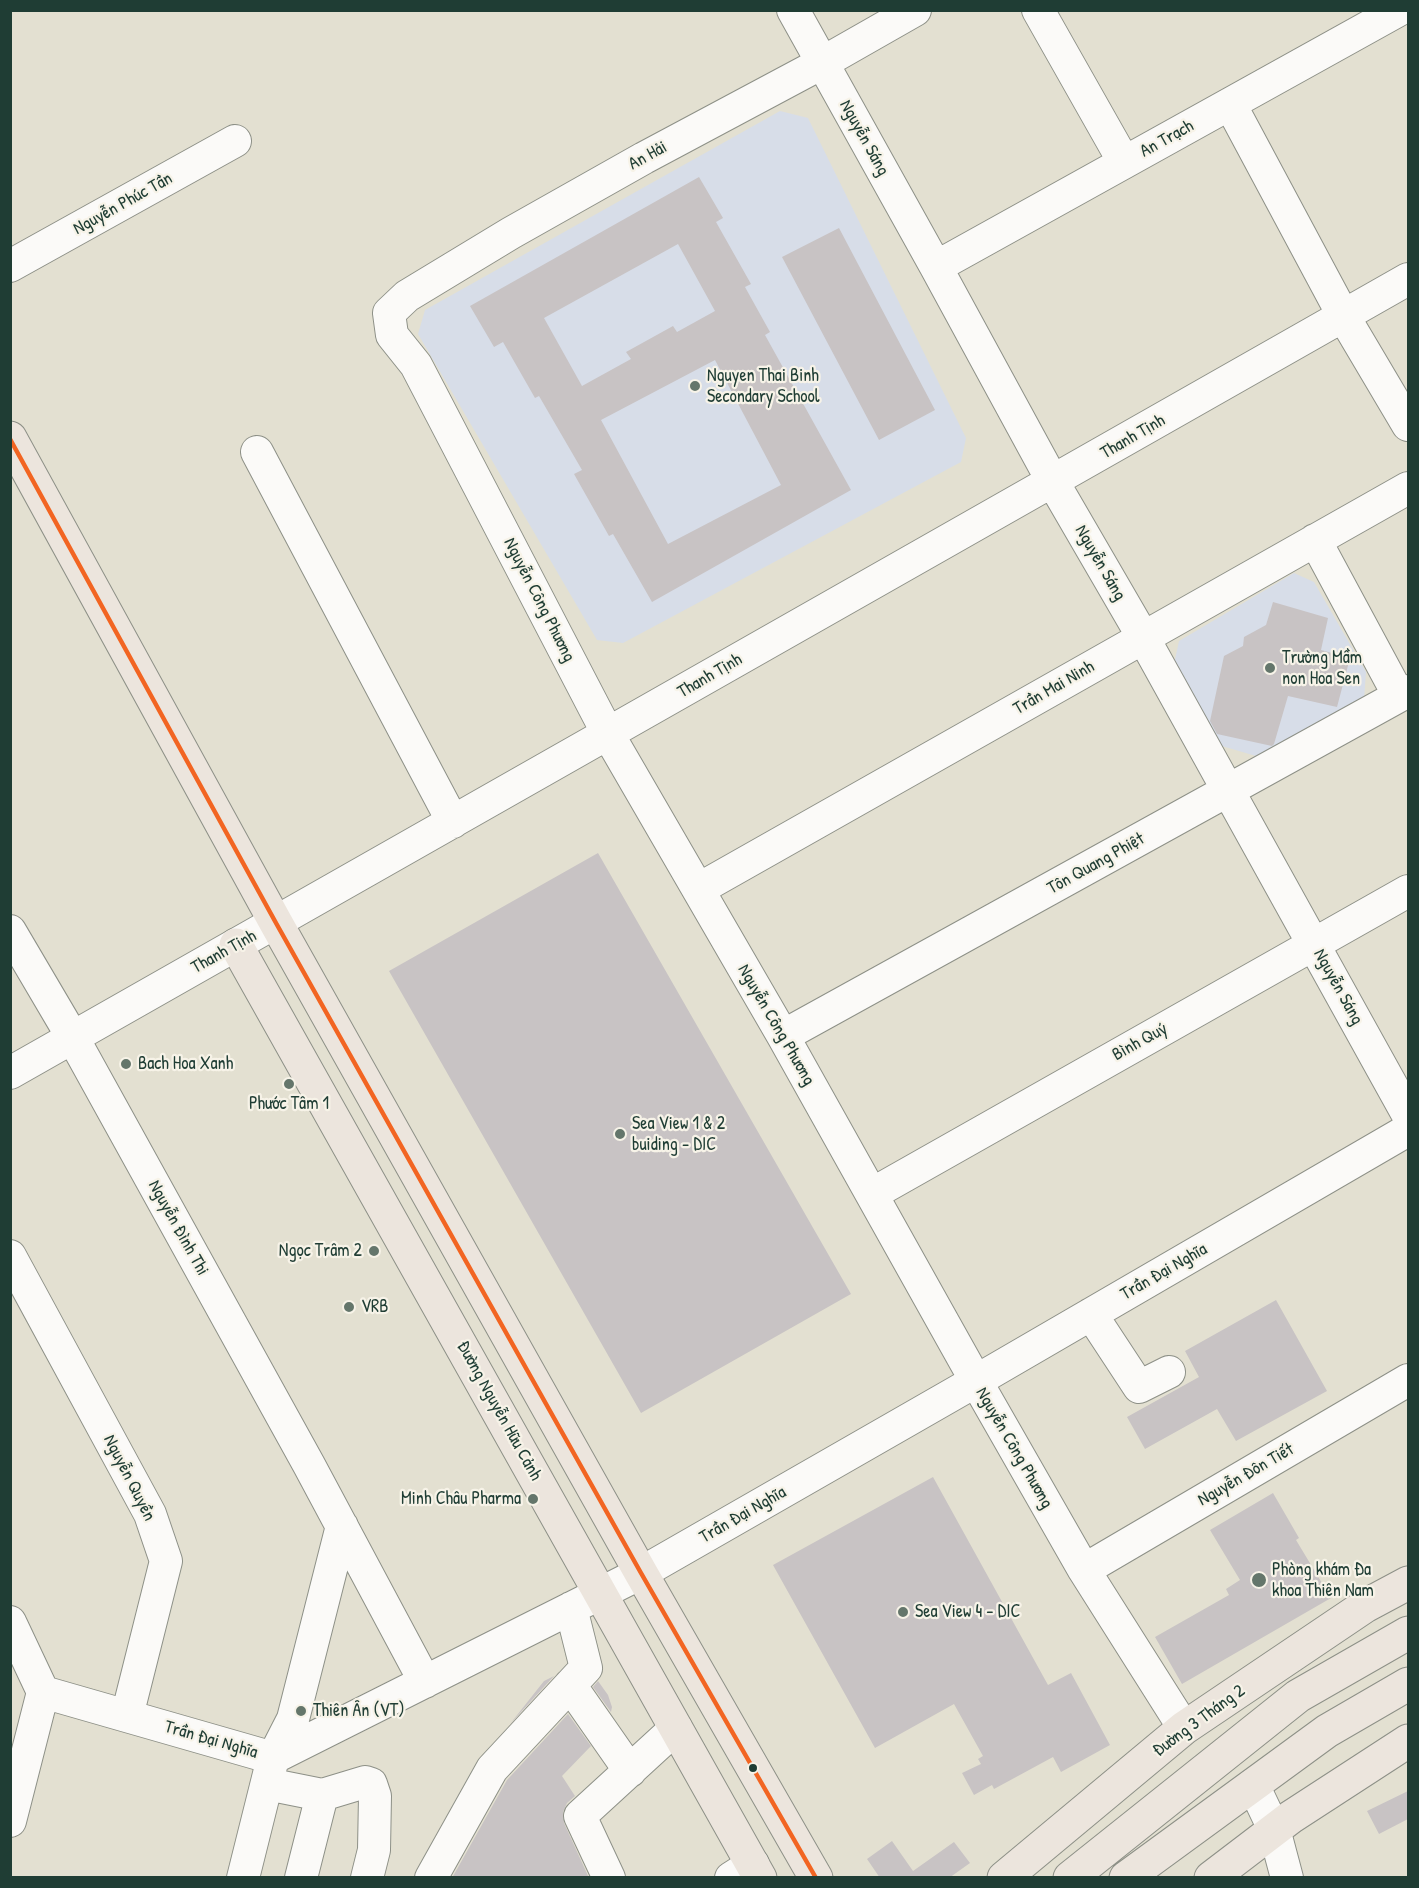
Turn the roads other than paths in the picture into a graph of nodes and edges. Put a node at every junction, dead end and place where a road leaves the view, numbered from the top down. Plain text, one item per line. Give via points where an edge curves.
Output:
1 (793, 10) edge
2 (915, 10) edge
3 (1038, 10) edge
4 (1399, 10) edge
5 (822, 63) junction
6 (1230, 104) junction
7 (235, 141) dead end
8 (1124, 162) junction
9 (10, 266) edge
10 (936, 267) junction
11 (1408, 279) edge
12 (389, 313) joint
13 (1344, 316) junction
14 (1408, 425) edge
15 (10, 438) edge
16 (257, 453) dead end
17 (1053, 482) junction
18 (1408, 488) edge
19 (1315, 540) junction
20 (1143, 637) junction
21 (1404, 694) edge
22 (608, 734) junction
23 (1229, 791) junction
24 (453, 822) junction
25 (699, 889) junction
26 (1408, 891) edge
27 (276, 922) junction
28 (10, 931) edge
29 (1314, 944) junction
30 (236, 945) junction
31 (783, 1036) junction
32 (73, 1038) junction
33 (10, 1073) edge
34 (1408, 1115) edge
35 (1408, 1130) edge
36 (872, 1194) junction
37 (10, 1256) edge
38 (1091, 1314) junction
39 (1169, 1372) dead end
40 (1408, 1380) edge
41 (976, 1382) junction
42 (342, 1526) junction
43 (1084, 1570) junction
44 (640, 1573) junction
45 (1408, 1583) edge
46 (601, 1593) junction
47 (571, 1608) junction
48 (10, 1623) edge
49 (1408, 1633) edge
50 (425, 1682) junction
51 (1408, 1684) edge
52 (570, 1685) junction
53 (43, 1692) junction
54 (127, 1716) junction
55 (676, 1728) junction
56 (1184, 1728) junction
57 (1408, 1741) edge
58 (270, 1771) junction
59 (630, 1771) junction
60 (1253, 1785) junction
61 (322, 1795) junction
62 (10, 1821) edge
63 (1274, 1829) junction
64 (748, 1873) edge
65 (243, 1878) edge
66 (302, 1878) edge
67 (367, 1878) edge
68 (430, 1878) edge
69 (609, 1878) edge
70 (816, 1878) edge
71 (1004, 1878) edge
72 (1070, 1878) edge
73 (1126, 1878) edge
74 (1211, 1878) edge
75 (1287, 1878) edge

1 - 5 street, Nguyễn Sáng
2 - 5 street, An Hải
3 - 8 street
4 - 6 street, An Trạch
5 - 10 street, Nguyễn Sáng
5 - 12 street, An Hải via 511,233 406,296
6 - 8 street, An Trạch
6 - 13 street
7 - 9 street, Nguyễn Phúc Tần
8 - 10 street, An Trạch
10 - 17 street, Nguyễn Sáng
11 - 13 street, Thanh Tịnh
12 - 22 street, Nguyễn Công Phương via 392,335 416,365
13 - 14 street
13 - 17 street, Thanh Tịnh
15 - 27 main road
16 - 24 street
17 - 20 street, Nguyễn Sáng
17 - 22 street, Thanh Tịnh
18 - 19 street, Trần Mai Ninh
19 - 20 street, Trần Mai Ninh
19 - 21 street
20 - 23 street, Nguyễn Sáng
20 - 25 street, Trần Mai Ninh
21 - 23 street, Tôn Quang Phiệt
22 - 24 street, Thanh Tịnh
22 - 25 street, Nguyễn Công Phương
23 - 29 street, Nguyễn Sáng
23 - 31 street, Tôn Quang Phiệt
24 - 27 street, Thanh Tịnh
25 - 31 street, Nguyễn Công Phương
26 - 29 street, Bình Quý
27 - 30 street, Thanh Tịnh
27 - 44 main road
28 - 32 street, Nguyễn Đình Thi
29 - 34 street, Nguyễn Sáng
29 - 36 street, Bình Quý
30 - 32 street, Thanh Tịnh
30 - 46 main road, Đường Nguyễn Hữu Cảnh
31 - 36 street, Nguyễn Công Phương
32 - 33 street, Thanh Tịnh
32 - 42 street, Nguyễn Đình Thi
35 - 38 street, Trần Đại Nghĩa
36 - 41 street, Nguyễn Công Phương
37 - 54 street, Nguyễn Quyền via 150,1514 166,1562
38 - 39 street via 1139,1387
38 - 41 street, Trần Đại Nghĩa
40 - 43 street, Nguyễn Đôn Tiết
41 - 43 street, Nguyễn Công Phương
41 - 44 street, Trần Đại Nghĩa
42 - 50 street, Nguyễn Đình Thi
42 - 58 street via 293,1719
43 - 56 street, Nguyễn Công Phương
44 - 46 street, Trần Đại Nghĩa
44 - 70 main road
45 - 56 main road, Đường 3 Tháng 2 via 1365,1606
46 - 47 street, Trần Đại Nghĩa
46 - 55 main road, Đường Nguyễn Hữu Cảnh
47 - 50 street, Trần Đại Nghĩa
47 - 52 street via 586,1668
48 - 53 street
49 - 72 main road via 1298,1696
50 - 58 street, Trần Đại Nghĩa
51 - 60 main road via 1327,1731
52 - 59 street
52 - 68 street via 492,1769
53 - 54 street, Trần Đại Nghĩa
53 - 62 street
54 - 58 street, Trần Đại Nghĩa
55 - 59 street
55 - 64 main road, Đường Nguyễn Hữu Cảnh
56 - 71 main road, Đường 3 Tháng 2
57 - 63 main road
58 - 61 street
58 - 65 street
59 - 69 street via 580,1816
60 - 63 street
60 - 73 main road
61 - 66 street
61 - 67 street via 365,1782 371,1784 375,1796 374,1850
63 - 74 main road
63 - 75 street

